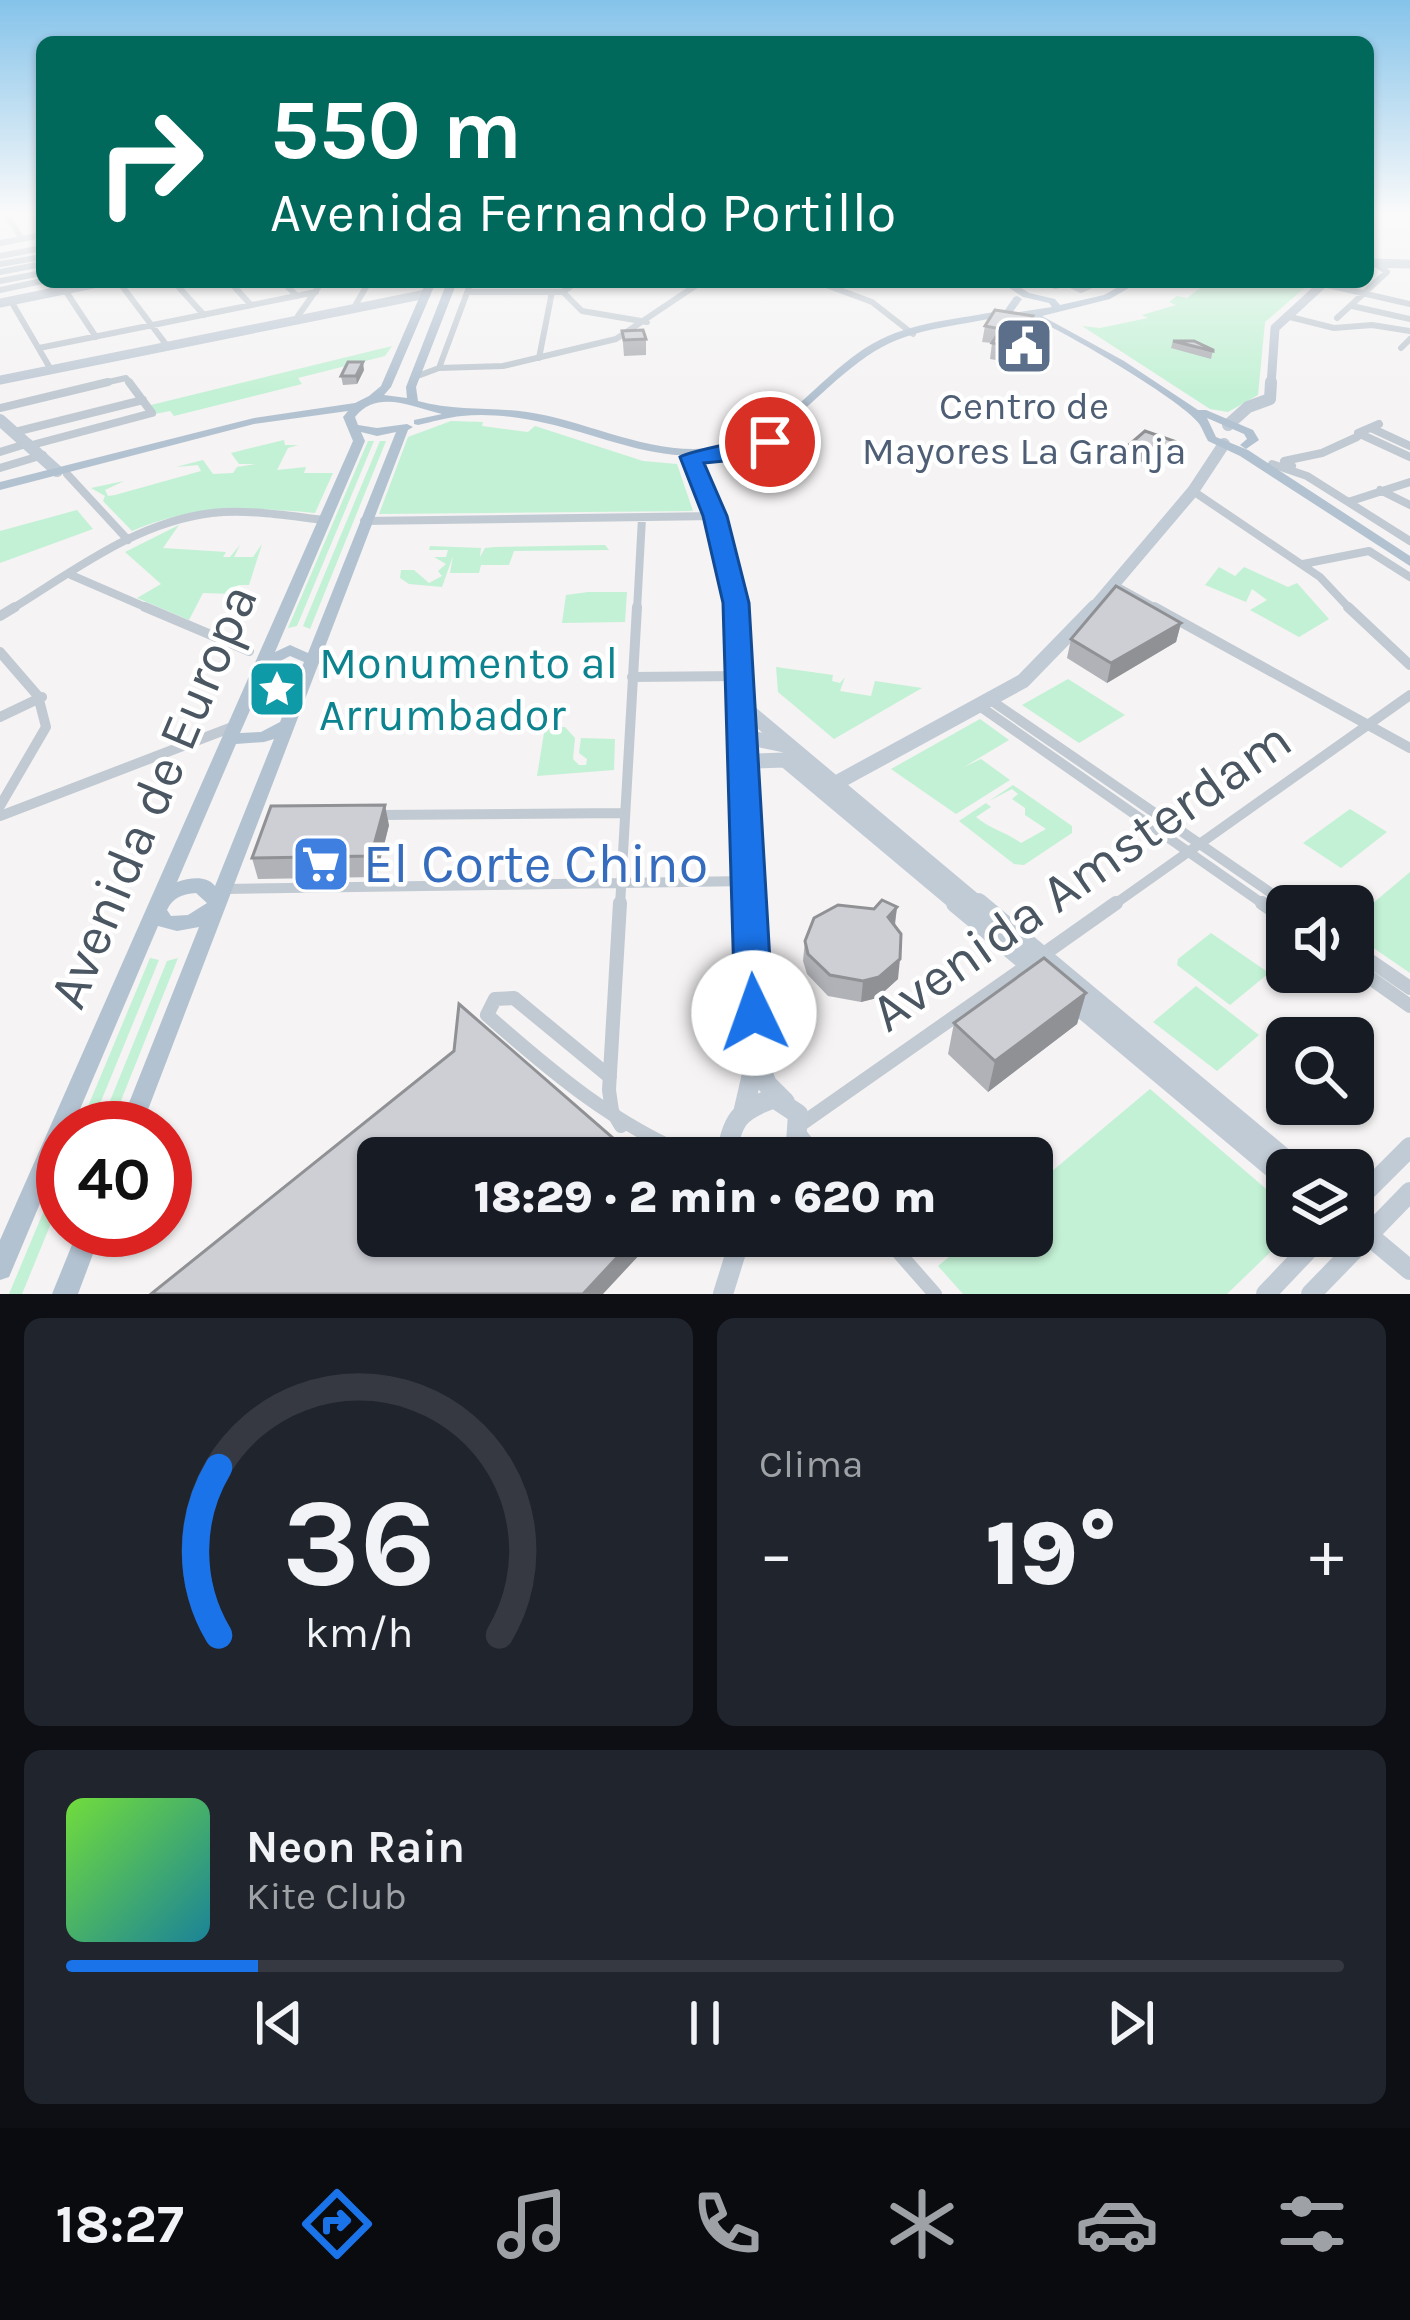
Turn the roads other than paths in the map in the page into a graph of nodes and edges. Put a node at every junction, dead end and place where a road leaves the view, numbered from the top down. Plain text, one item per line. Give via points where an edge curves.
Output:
1 (74, 288) edge
2 (124, 288) edge
3 (179, 288) edge
4 (235, 288) edge
5 (289, 288) edge
6 (318, 288) edge
7 (365, 288) edge
8 (429, 288) edge
9 (450, 288) edge
10 (470, 288) edge
11 (568, 288) edge
12 (693, 288) edge
13 (835, 288) edge
14 (1002, 288) edge
15 (1016, 288) edge
16 (1121, 288) edge
17 (1318, 288) edge
18 (1345, 288) edge
19 (1371, 288) edge
20 (65, 290) junction
21 (316, 292) junction
22 (468, 292) junction
23 (552, 292) junction
24 (563, 292) junction
25 (1366, 293) junction
26 (298, 296) junction
27 (1032, 297) junction
28 (6, 302) edge
29 (1015, 302) junction
30 (356, 304) junction
31 (1410, 304) edge
32 (251, 305) junction
33 (1352, 306) junction
34 (1055, 307) junction
35 (1035, 314) junction
36 (204, 315) junction
37 (298, 316) junction
38 (1285, 316) junction
39 (1337, 318) dead end
40 (1410, 320) edge
41 (647, 322) junction
42 (152, 326) junction
43 (912, 333) junction
44 (1410, 335) edge
45 (96, 337) junction
46 (165, 343) junction
47 (39, 348) junction
48 (1401, 348) dead end
49 (539, 358) junction
50 (50, 368) junction
51 (439, 368) junction
52 (415, 377) junction
53 (0, 380) edge
54 (143, 400) junction
55 (365, 403) junction
56 (418, 403) junction
57 (0, 408) edge
58 (1202, 412) junction
59 (1240, 413) junction
60 (0, 421) edge
61 (354, 425) junction
62 (411, 425) junction
63 (1228, 425) junction
64 (1208, 429) junction
65 (9, 432) edge
66 (1246, 437) junction
67 (1357, 437) dead end
68 (31, 444) junction
69 (1226, 445) junction
70 (1410, 446) edge
71 (0, 452) edge
72 (44, 455) junction
73 (691, 457) junction
74 (1410, 457) edge
75 (1272, 464) junction
76 (0, 468) edge
77 (62, 473) junction
78 (1306, 476) junction
79 (1410, 482) edge
80 (0, 489) edge
81 (1379, 490) junction
82 (1192, 491) junction
83 (1348, 502) junction
84 (1410, 505) edge
85 (715, 516) junction
86 (642, 518) junction
87 (325, 520) junction
88 (364, 521) junction
89 (128, 540) junction
90 (1410, 541) edge
91 (1410, 558) edge
92 (1303, 564) junction
93 (71, 575) junction
94 (1410, 577) edge
95 (1114, 585) junction
96 (0, 616) edge
97 (0, 652) edge
98 (262, 655) junction
99 (310, 659) junction
100 (1410, 665) edge
101 (740, 676) junction
102 (632, 677) junction
103 (1410, 695) edge
104 (42, 697) junction
105 (983, 702) junction
106 (741, 706) junction
107 (0, 717) edge
108 (1369, 725) junction
109 (284, 727) junction
110 (225, 737) junction
111 (743, 746) junction
112 (1410, 748) edge
113 (794, 750) junction
114 (768, 758) junction
115 (744, 773) junction
116 (829, 786) junction
117 (0, 806) edge
118 (624, 814) junction
119 (0, 816) edge
120 (272, 816) edge
121 (366, 816) edge
122 (248, 817) junction
123 (1195, 848) junction
124 (748, 881) junction
125 (620, 883) junction
126 (1266, 891) edge
127 (216, 899) junction
128 (1266, 904) edge
129 (158, 905) junction
130 (1036, 960) junction
131 (1374, 963) edge
132 (1374, 981) edge
133 (1410, 988) edge
134 (1410, 1006) edge
135 (756, 1057) junction
136 (610, 1077) junction
137 (140, 1101) edge
138 (784, 1102) junction
139 (743, 1108) junction
140 (620, 1126) junction
141 (800, 1129) junction
142 (646, 1137) edge
143 (730, 1137) edge
144 (799, 1137) edge
145 (805, 1137) edge
146 (1410, 1148) edge
147 (1272, 1149) edge
148 (1266, 1162) edge
149 (1374, 1183) edge
150 (1410, 1192) edge
151 (1374, 1229) edge
152 (1374, 1240) edge
153 (79, 1257) edge
154 (734, 1257) edge
155 (902, 1257) edge
156 (1301, 1257) edge
157 (1347, 1257) edge
158 (0, 1268) edge
159 (1410, 1270) edge
160 (65, 1294) edge
161 (723, 1294) edge
162 (935, 1294) edge
163 (1266, 1294) edge
164 (1311, 1294) edge

1 - 20 street
2 - 42 street
3 - 36 street
4 - 32 street
5 - 26 street
6 - 21 street
7 - 30 street
8 - 30 street
8 - 55 main road, Avenida de Europa via 387,386
9 - 52 main road, Avenida de Europa
10 - 22 street
11 - 24 street
12 - 41 street
13 - 43 street via 872,302
14 - 29 main road
15 - 27 main road
16 - 34 main road
17 - 38 street
18 - 25 street
19 - 25 street
20 - 28 street
20 - 45 street
21 - 26 street
21 - 37 street
22 - 23 street
22 - 51 street
23 - 24 street
23 - 49 street
24 - 41 street via 583,311
25 - 31 street
25 - 33 street
26 - 32 street
27 - 29 main road
27 - 34 main road
28 - 47 street
29 - 35 main road
29 - 43 main road via 1003,314
30 - 37 street
32 - 36 street
33 - 39 street
33 - 40 street
34 - 35 main road
34 - 58 main road via 1058,319
35 - 43 main road
35 - 64 main road
36 - 42 street
37 - 46 street
38 - 44 street
38 - 59 street via 1276,328 1270,399
41 - 49 street via 616,339
42 - 45 street
42 - 46 street
43 - 56 main road via 857,358 771,434 714,452 646,448 520,414
43 - 73 main road via 872,354 770,442
44 - 48 street
45 - 47 street
46 - 50 street
47 - 50 street
49 - 51 street
50 - 53 street
51 - 52 street
52 - 56 main road, Avenida de Europa via 410,392
54 - 57 street via 126,378
54 - 65 street
54 - 68 street via 149,416
55 - 56 main road
55 - 61 main road, Avenida de Europa via 350,413
55 - 77 main road via 254,421
56 - 62 main road, Avenida de Europa via 425,414
58 - 59 street
58 - 63 main road
59 - 63 street
59 - 66 street
60 - 65 street
61 - 62 main road
61 - 77 main road via 319,416 257,424
61 - 87 main road, Avenida de Europa via 359,441
62 - 73 main road via 456,415 516,418 642,453
62 - 88 main road, Avenida de Europa
63 - 64 main road
63 - 66 main road
64 - 69 main road
65 - 68 street
66 - 69 main road
66 - 75 main road
67 - 78 street via 1284,461
68 - 71 street
68 - 72 street
69 - 82 street
69 - 91 main road
70 - 74 street via 1374,426 1358,433
72 - 76 street
72 - 77 street
73 - 85 street
75 - 78 street
75 - 91 main road
77 - 80 main road
77 - 89 street
78 - 83 street
79 - 81 street
81 - 83 street
81 - 84 street
82 - 92 street
82 - 95 street
83 - 90 street
85 - 86 street
85 - 101 street via 736,603
86 - 88 street
86 - 102 street
87 - 89 street via 216,513
87 - 98 main road, Avenida de Europa
88 - 99 main road, Avenida de Europa
89 - 93 street
92 - 94 street via 1369,551
92 - 100 street
93 - 96 street
93 - 98 street
95 - 105 street via 1051,657
95 - 108 street
97 - 104 street
98 - 99 main road via 290,650
98 - 110 main road, Avenida de Europa
99 - 109 main road, Avenida de Europa
101 - 102 street
101 - 106 street
102 - 118 street
103 - 108 street, Avenida Amsterdam
104 - 107 street
104 - 117 street via 45,736
105 - 116 street
105 - 123 street
106 - 111 street
106 - 113 street
108 - 112 street
108 - 123 street, Avenida Amsterdam
109 - 110 main road via 264,737
109 - 122 main road, Avenida de Europa
110 - 119 street
110 - 129 main road, Avenida de Europa
111 - 113 street via 767,740
111 - 114 street
111 - 115 street
113 - 116 street
114 - 115 street
114 - 116 street
115 - 124 street
116 - 130 street
118 - 121 street
118 - 125 street
120 - 122 street
122 - 127 main road, Avenida de Europa
123 - 126 street
123 - 128 street
123 - 130 street, Avenida Amsterdam
124 - 125 street
124 - 135 street
125 - 127 street
125 - 136 street
127 - 129 main road via 204,886 187,886
127 - 129 main road via 197,920 171,924
127 - 137 main road, Avenida de Europa
129 - 158 main road, Avenida de Europa
130 - 141 street, Avenida Amsterdam
130 - 147 street
130 - 148 street
131 - 133 street
132 - 134 street
135 - 138 street
135 - 139 street
136 - 140 street
136 - 140 street via 523,1004 503,997 489,1005 487,1015
138 - 139 street via 762,1099
138 - 141 street
139 - 143 street
140 - 142 street
141 - 144 street
141 - 145 street
146 - 149 street
150 - 151 street
152 - 159 street
153 - 160 main road
154 - 161 street
155 - 162 street
156 - 163 street
157 - 164 street

